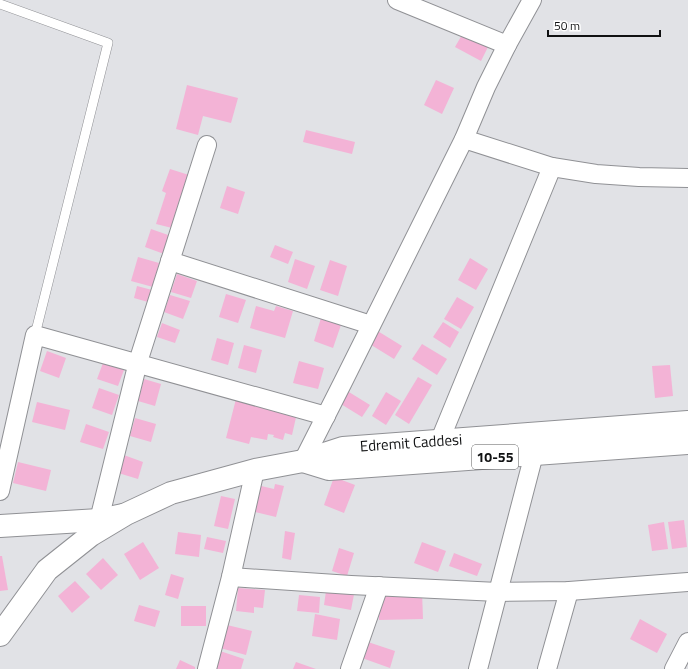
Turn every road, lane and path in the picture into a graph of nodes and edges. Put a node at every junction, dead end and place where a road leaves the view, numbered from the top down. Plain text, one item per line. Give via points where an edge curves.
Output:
1 (400, 0) edge
2 (532, 0) edge
3 (0, 4) edge
4 (507, 45) junction
5 (464, 139) junction
6 (207, 145) dead end
7 (552, 167) junction
8 (688, 178) edge
9 (170, 261) junction
10 (371, 325) junction
11 (35, 335) junction
12 (138, 362) junction
13 (326, 416) junction
14 (688, 422) edge
15 (440, 440) junction
16 (688, 443) edge
17 (534, 454) junction
18 (303, 460) junction
19 (255, 470) junction
20 (0, 491) edge
21 (126, 514) junction
22 (99, 520) junction
23 (0, 526) edge
24 (231, 577) junction
25 (688, 582) edge
26 (379, 586) junction
27 (569, 591) junction
28 (498, 592) junction
29 (0, 635) edge
30 (688, 642) edge
31 (206, 669) edge
32 (350, 669) edge
33 (478, 669) edge
34 (547, 669) edge
35 (674, 669) edge

1 - 4 street
2 - 4 street
3 - 11 lane via 108,42
4 - 5 street
5 - 7 street
5 - 10 street
6 - 9 street
7 - 8 street via 640,178
7 - 15 street
9 - 10 street
9 - 12 street
10 - 13 street
11 - 12 street
11 - 20 street
12 - 13 street
12 - 22 street
13 - 18 street
14 - 15 main road, Edremit Caddesi
15 - 18 main road, Edremit Caddesi via 343,448
16 - 17 main road, Edremit Caddesi / 10-55
17 - 18 main road, Edremit Caddesi / 10-55 via 329,469
17 - 28 street
18 - 19 main road, Edremit Caddesi
19 - 21 main road, Edremit Caddesi via 171,493
19 - 24 street
21 - 22 main road
21 - 29 main road, Edremit Caddesi via 91,535 47,570
22 - 23 main road
24 - 26 street
24 - 31 street
25 - 27 street
26 - 28 street
26 - 32 street
27 - 28 street
27 - 34 street
28 - 33 street
30 - 35 street

